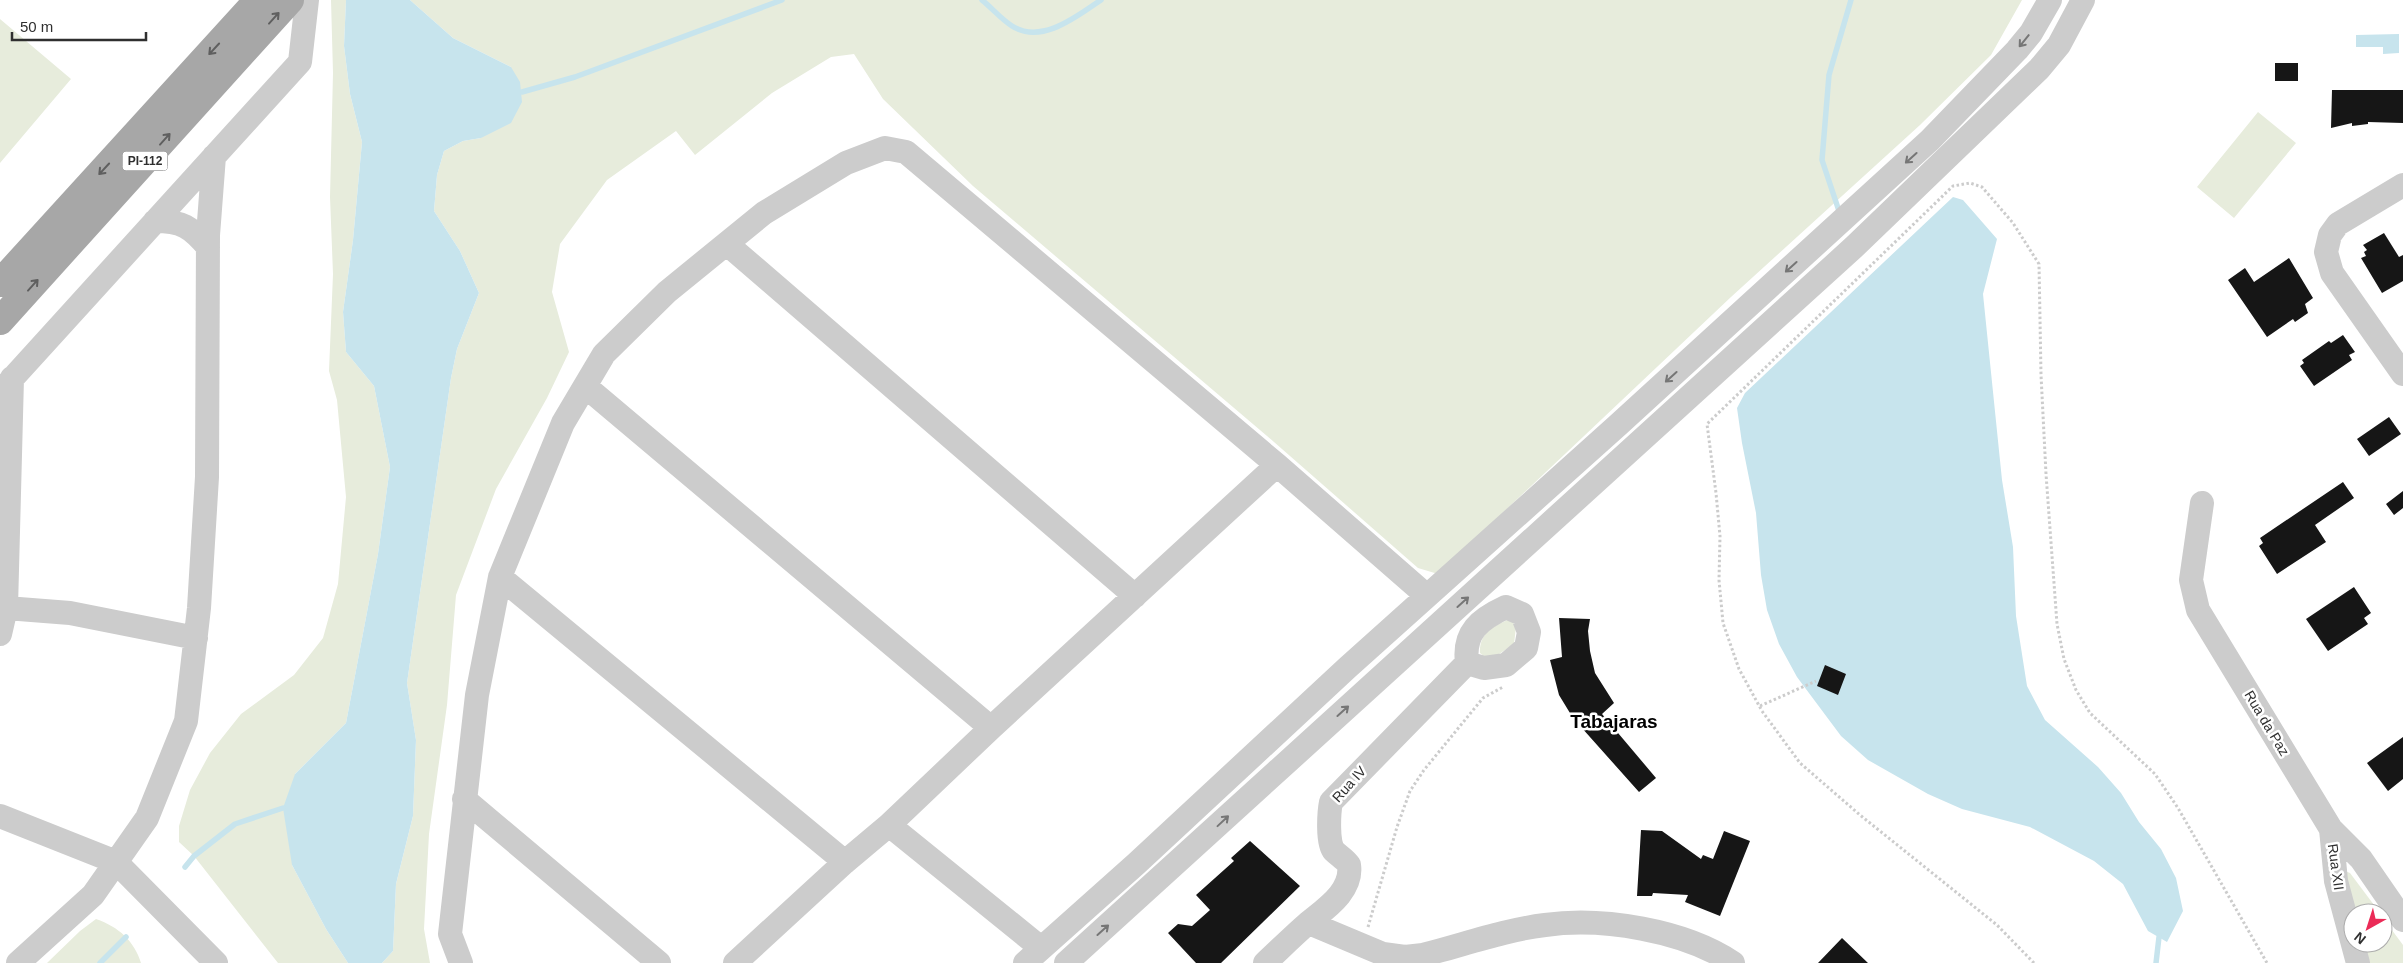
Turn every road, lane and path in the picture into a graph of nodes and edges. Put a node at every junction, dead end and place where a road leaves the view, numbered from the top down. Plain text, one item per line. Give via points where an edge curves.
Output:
1 (258, 0) edge
2 (290, 0) edge
3 (307, 0) edge
4 (2050, 0) edge
5 (2083, 0) edge
6 (1985, 85) junction
7 (2004, 104) junction
8 (214, 156) junction
9 (2403, 185) edge
10 (155, 220) junction
11 (727, 244) junction
12 (208, 247) junction
13 (0, 283) edge
14 (0, 321) edge
15 (2403, 374) edge
16 (6, 385) edge
17 (585, 386) junction
18 (5, 452) edge
19 (1277, 465) junction
20 (2202, 503) dead end
21 (1470, 556) junction
22 (500, 577) junction
23 (1490, 577) junction
24 (1135, 596) junction
25 (1419, 603) junction
26 (6, 608) junction
27 (1431, 631) junction
28 (0, 634) edge
29 (196, 638) junction
30 (1467, 663) dead end
31 (1816, 681) dead end
32 (1510, 683) dead end
33 (1760, 706) junction
34 (991, 728) junction
35 (464, 800) junction
36 (0, 816) edge
37 (889, 825) junction
38 (2331, 829) junction
39 (116, 862) junction
40 (845, 862) junction
41 (2403, 920) edge
42 (1309, 922) junction
43 (1362, 947) junction
44 (1033, 956) edge
45 (204, 959) edge
46 (2031, 959) junction
47 (18, 963) edge
48 (461, 963) edge
49 (659, 963) edge
50 (735, 963) edge
51 (1066, 963) edge
52 (1265, 963) edge
53 (1733, 963) edge
54 (2027, 963) edge
55 (2034, 963) edge
56 (2266, 963) edge
57 (2358, 963) edge

1 -> 13 main road, PI-112
14 -> 2 main road, PI-112
3 - 8 street via 300,62
4 -> 6 street via 2031,33
5 - 7 street via 2059,45
6 - 7 street
6 -> 21 street via 1930,140
7 - 23 street via 1854,247
8 - 10 street
8 - 12 street
9 - 15 street via 2338,224 2330,236 2326,252 2332,272
10 - 12 street via 181,223 195,231
10 - 16 street
11 - 17 street via 667,292 604,354
11 - 19 street via 764,213 846,163 886,148 906,152
11 - 24 street
12 - 29 street via 207,477
16 - 18 street
17 - 22 street via 563,423
17 - 34 street
18 - 26 street
19 - 24 street
19 - 25 street
20 - 38 street, Rua da Paz via 2191,580 2198,610
21 - 23 street
21 - 25 street
22 - 35 street via 477,695
22 - 40 street
27 -> 23 street
24 - 34 street
25 - 27 street
25 - 44 street
26 - 28 street
26 - 29 street via 70,614
51 -> 27 street
29 - 39 street via 186,722 147,818
30 - 42 street, Rua IV via 1331,802 1331,846 1347,862 1350,870 1334,902
31 - 33 path
32 - 43 path via 1483,698 1410,791
33 - 46 path via 1800,762 1860,815 1997,925
33 - 56 path via 1739,669 1723,623 1719,527 1707,424 1953,186 1970,183 1982,187 2013,223 2039,264 2046,464 2057,624 2064,659 2076,690 2090,713 2155,774 2178,808
34 - 37 street
35 - 48 street via 450,934
35 - 49 street
36 - 39 street
37 - 40 street
37 - 44 street
38 - 41 street, Rua da Paz via 2361,859
38 - 57 street, Rua XII via 2336,881
39 - 45 street
39 - 47 street via 93,895
40 - 50 street
42 - 43 street
42 - 52 street, Rua IV
43 - 53 street via 1405,957 1545,925 1602,924 1664,934
46 - 54 path
46 - 55 path

